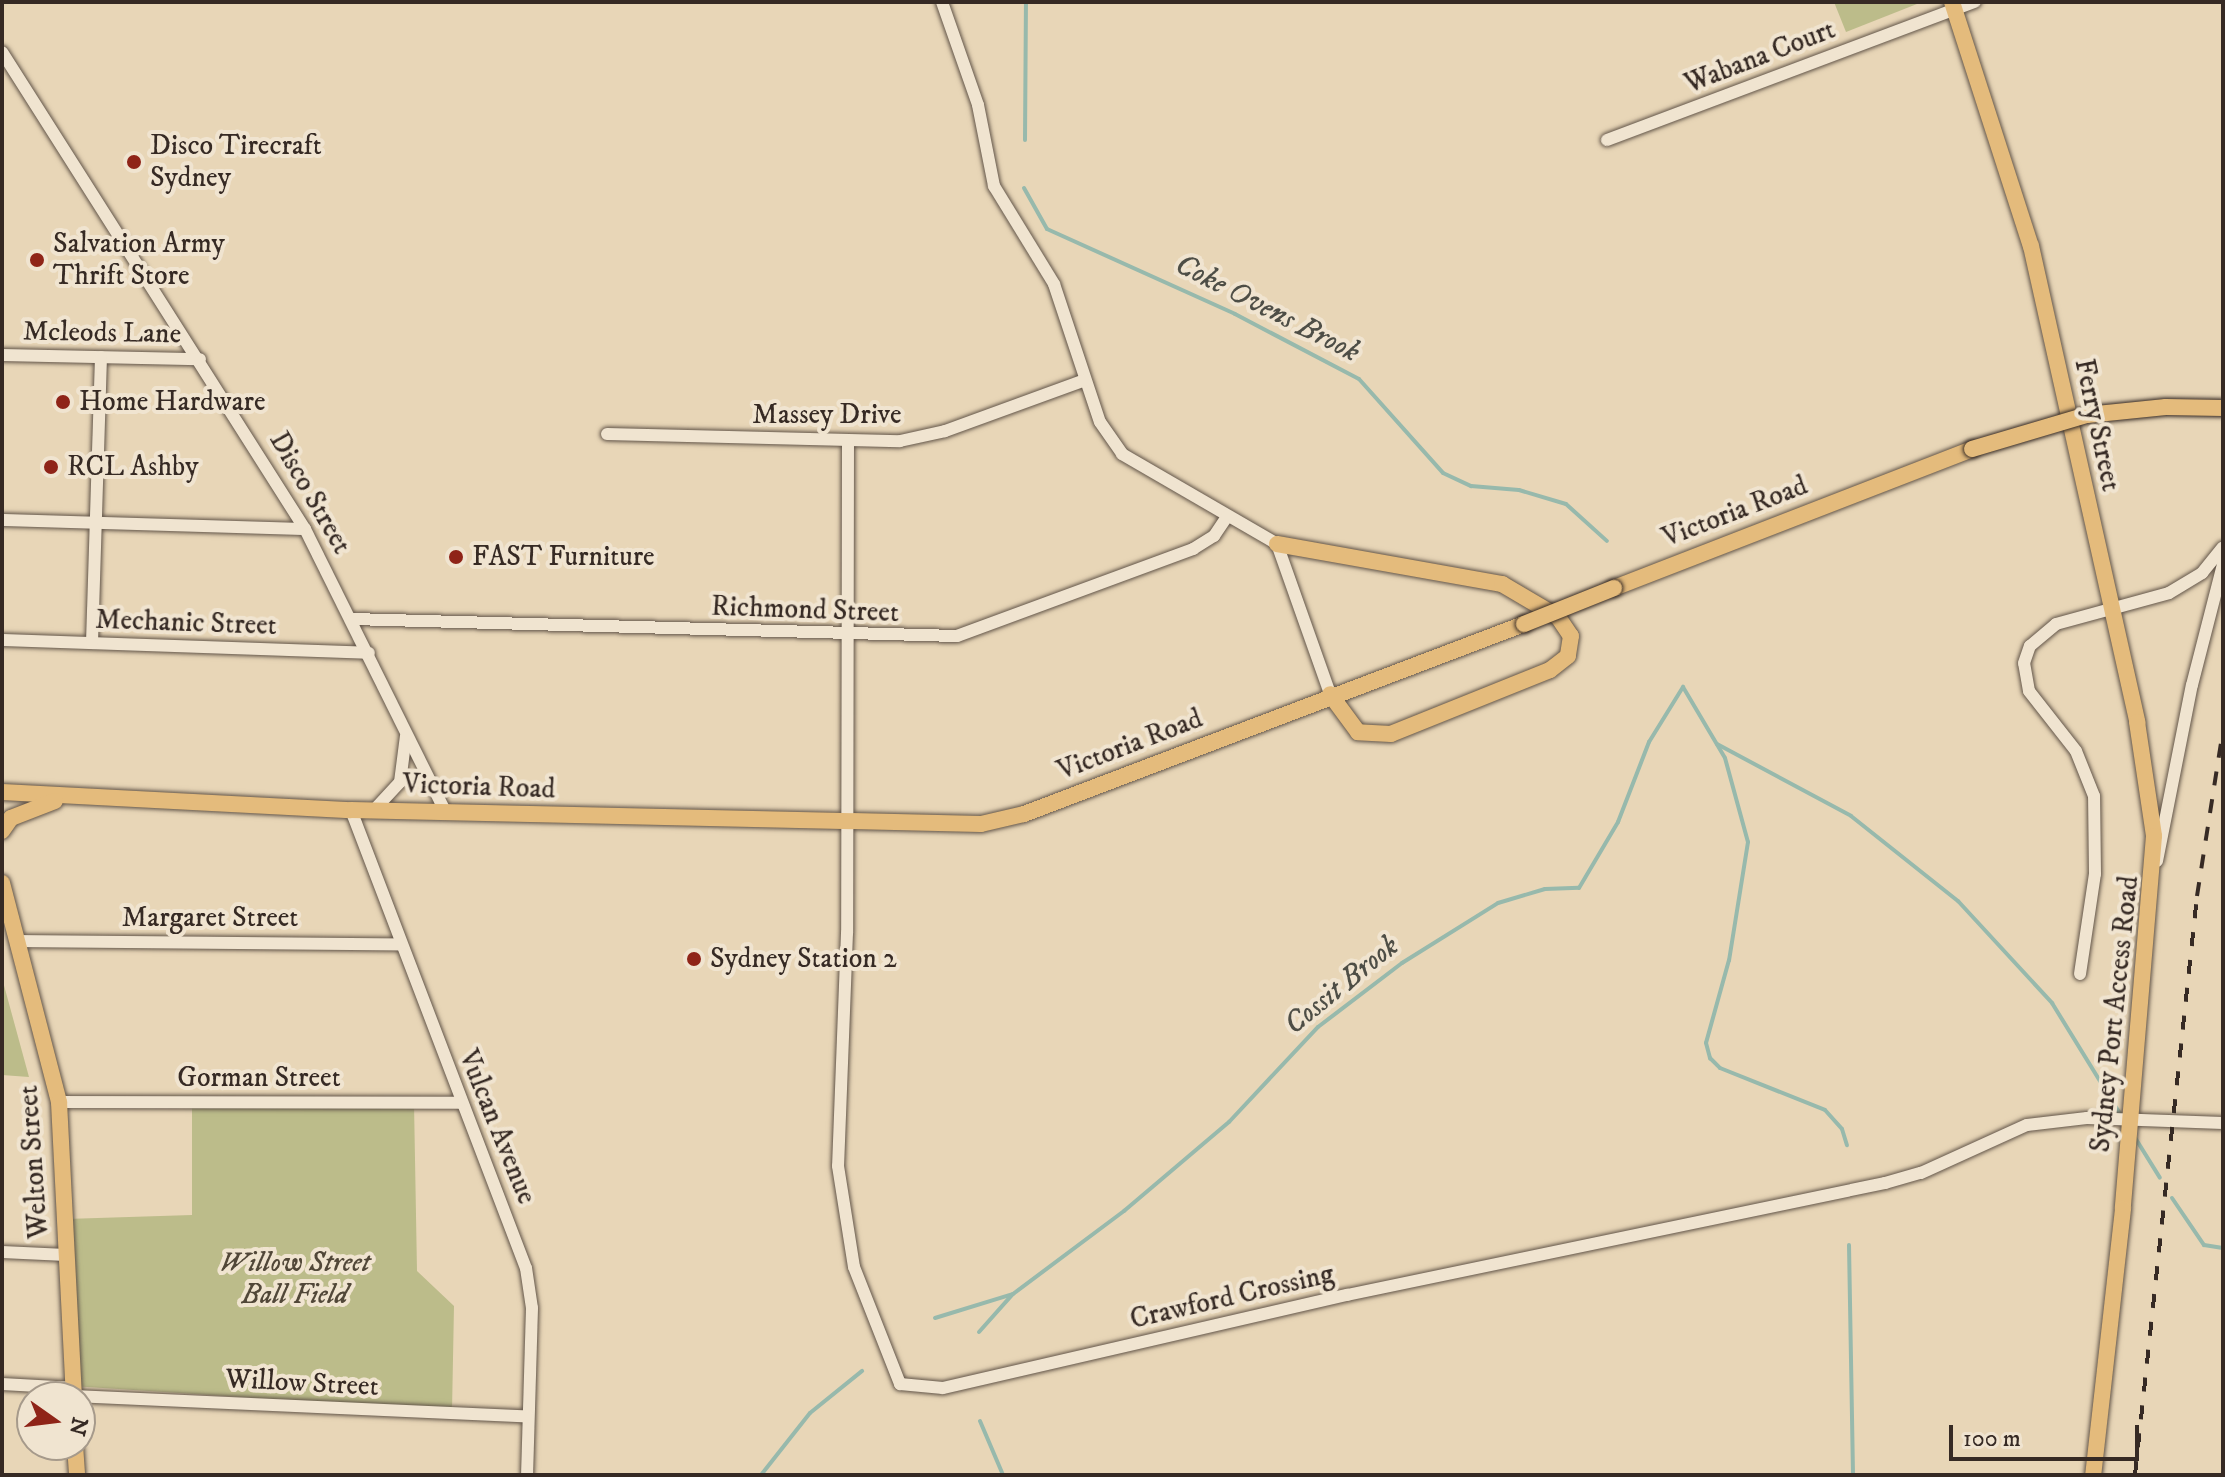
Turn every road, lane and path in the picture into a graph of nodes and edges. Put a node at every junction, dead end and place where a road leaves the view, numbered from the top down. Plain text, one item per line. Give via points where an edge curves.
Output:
1 (942, 2) edge
2 (1975, 2) edge
3 (1953, 6) edge
4 (2, 52) edge
5 (1607, 140) dead end
6 (2, 355) edge
7 (101, 357) junction
8 (200, 359) junction
9 (1085, 380) junction
10 (2223, 408) edge
11 (607, 434) dead end
12 (848, 443) junction
13 (1227, 517) junction
14 (2, 520) edge
15 (96, 523) junction
16 (305, 529) junction
17 (1277, 544) junction
18 (2223, 547) edge
19 (2223, 564) edge
20 (2112, 610) junction
21 (352, 619) junction
22 (848, 635) junction
23 (2, 640) edge
24 (92, 643) junction
25 (369, 653) junction
26 (1330, 694) junction
27 (406, 732) junction
28 (2, 792) edge
29 (72, 798) junction
30 (351, 810) junction
31 (374, 810) junction
32 (445, 811) junction
33 (847, 823) junction
34 (2, 831) edge
35 (2154, 868) junction
36 (2, 883) edge
37 (19, 941) junction
38 (400, 944) junction
39 (2080, 974) dead end
40 (59, 1102) junction
41 (459, 1103) junction
42 (2129, 1121) junction
43 (2223, 1123) edge
44 (2, 1252) edge
45 (66, 1255) junction
46 (73, 1381) edge
47 (96, 1395) edge
48 (528, 1417) junction
49 (527, 1475) edge
50 (2093, 1475) edge

1 - 9 street via 978,105 994,186 1054,284
2 - 3 street, Wabana Court
3 - 5 street, Wabana Court
3 - 20 main road, Ferry Street via 2031,246
4 - 8 street, Disco Street
6 - 7 street, Mcleods Lane
7 - 8 street, Mcleods Lane
7 - 15 street
8 - 16 street, Disco Street
9 - 12 street, Massey Drive via 924,437
9 - 13 street via 1100,422 1122,454
10 - 26 main road, Victoria Road, bridge via 2087,415 1972,449
11 - 12 street, Massey Drive
12 - 22 street, Crawford Crossing
13 - 17 street
13 - 22 street, Richmond Street via 1203,544 991,627 939,638
14 - 15 street
15 - 16 street
15 - 24 street
16 - 21 street, Disco Street
17 - 26 street
17 - 26 main road via 1502,584 1558,617 1571,636 1568,656 1550,670 1391,734 1358,732
18 - 20 street via 2188,583
19 - 35 street, Sydney Port Access Road
20 - 35 main road, Ferry Street via 2144,760
20 - 39 street via 2056,624 2030,646 2024,663 2029,691 2076,751 2094,796 2095,874
21 - 22 street, Richmond Street
21 - 25 street, Disco Street
22 - 33 street, Crawford Crossing
23 - 24 street, Mechanic Street
24 - 25 street, Mechanic Street
25 - 27 street, Disco Street
26 - 33 main road, Victoria Road via 1015,817 947,827
27 - 31 street via 400,782
27 - 32 street, Disco Street
28 - 29 main road, Victoria Road
29 - 30 main road, Victoria Road
29 - 34 main road via 28,809 11,818
30 - 31 main road, Victoria Road
30 - 38 street, Vulcan Avenue
31 - 32 main road, Victoria Road
32 - 33 main road, Victoria Road
33 - 42 street, Crawford Crossing via 838,1166 845,1226 888,1364 900,1384 921,1390 1885,1183 1921,1173 2027,1125
35 - 42 main road, Sydney Port Access Road
36 - 37 main road, Welton Street
37 - 38 street, Margaret Street
37 - 40 main road, Welton Street
38 - 41 street, Vulcan Avenue
40 - 41 street, Gorman Street
40 - 45 main road, Welton Street
41 - 48 street, Vulcan Avenue via 528,1278
42 - 43 street, Crawford Crossing
42 - 50 main road, Sydney Port Access Road
44 - 45 street
45 - 46 main road, Welton Street
47 - 48 street, Willow Street
48 - 49 street, Vulcan Avenue

